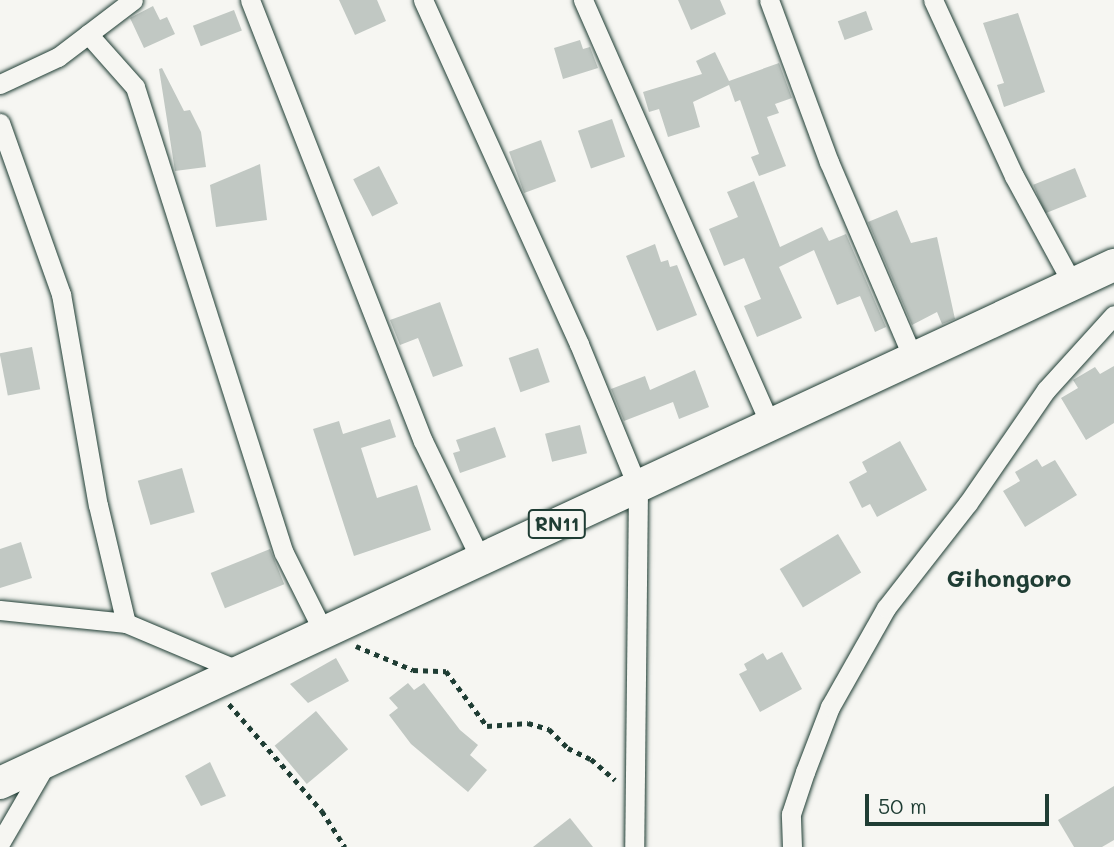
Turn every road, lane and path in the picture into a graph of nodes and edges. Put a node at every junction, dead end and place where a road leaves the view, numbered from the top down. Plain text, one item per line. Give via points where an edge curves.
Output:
1 (133, 0) edge
2 (250, 0) edge
3 (423, 0) edge
4 (583, 0) edge
5 (769, 0) edge
6 (933, 0) edge
7 (88, 34) junction
8 (0, 84) edge
9 (0, 123) edge
10 (1114, 265) edge
11 (1072, 283) junction
12 (1114, 315) edge
13 (913, 358) junction
14 (771, 426) junction
15 (638, 488) junction
16 (480, 558) junction
17 (0, 610) edge
18 (126, 622) junction
19 (323, 631) junction
20 (230, 678) junction
21 (48, 761) junction
22 (0, 783) edge
23 (634, 796) junction
24 (0, 843) edge
25 (345, 847) edge
26 (634, 847) edge
27 (792, 847) edge

1 - 7 street
2 - 16 street via 423,441
3 - 15 street via 568,319
4 - 14 street
5 - 13 street via 830,162
6 - 11 street via 1014,176
7 - 8 street via 58,57
7 - 19 street via 135,87 284,554
9 - 18 street via 61,294 98,505
10 - 11 main road, RN11
11 - 13 main road, RN11
12 - 27 street via 1046,390 968,503 886,608 830,707 791,814
13 - 14 main road, RN11
14 - 15 main road, RN11
15 - 16 main road, RN11
15 - 23 street
16 - 19 main road, RN11
17 - 18 street
18 - 20 street
19 - 20 main road, RN11
19 - 23 path via 413,670 446,671 487,726 528,723 549,729
20 - 21 main road, RN11
20 - 25 path via 228,702 322,811
21 - 22 main road, RN11
21 - 24 street
23 - 26 street

